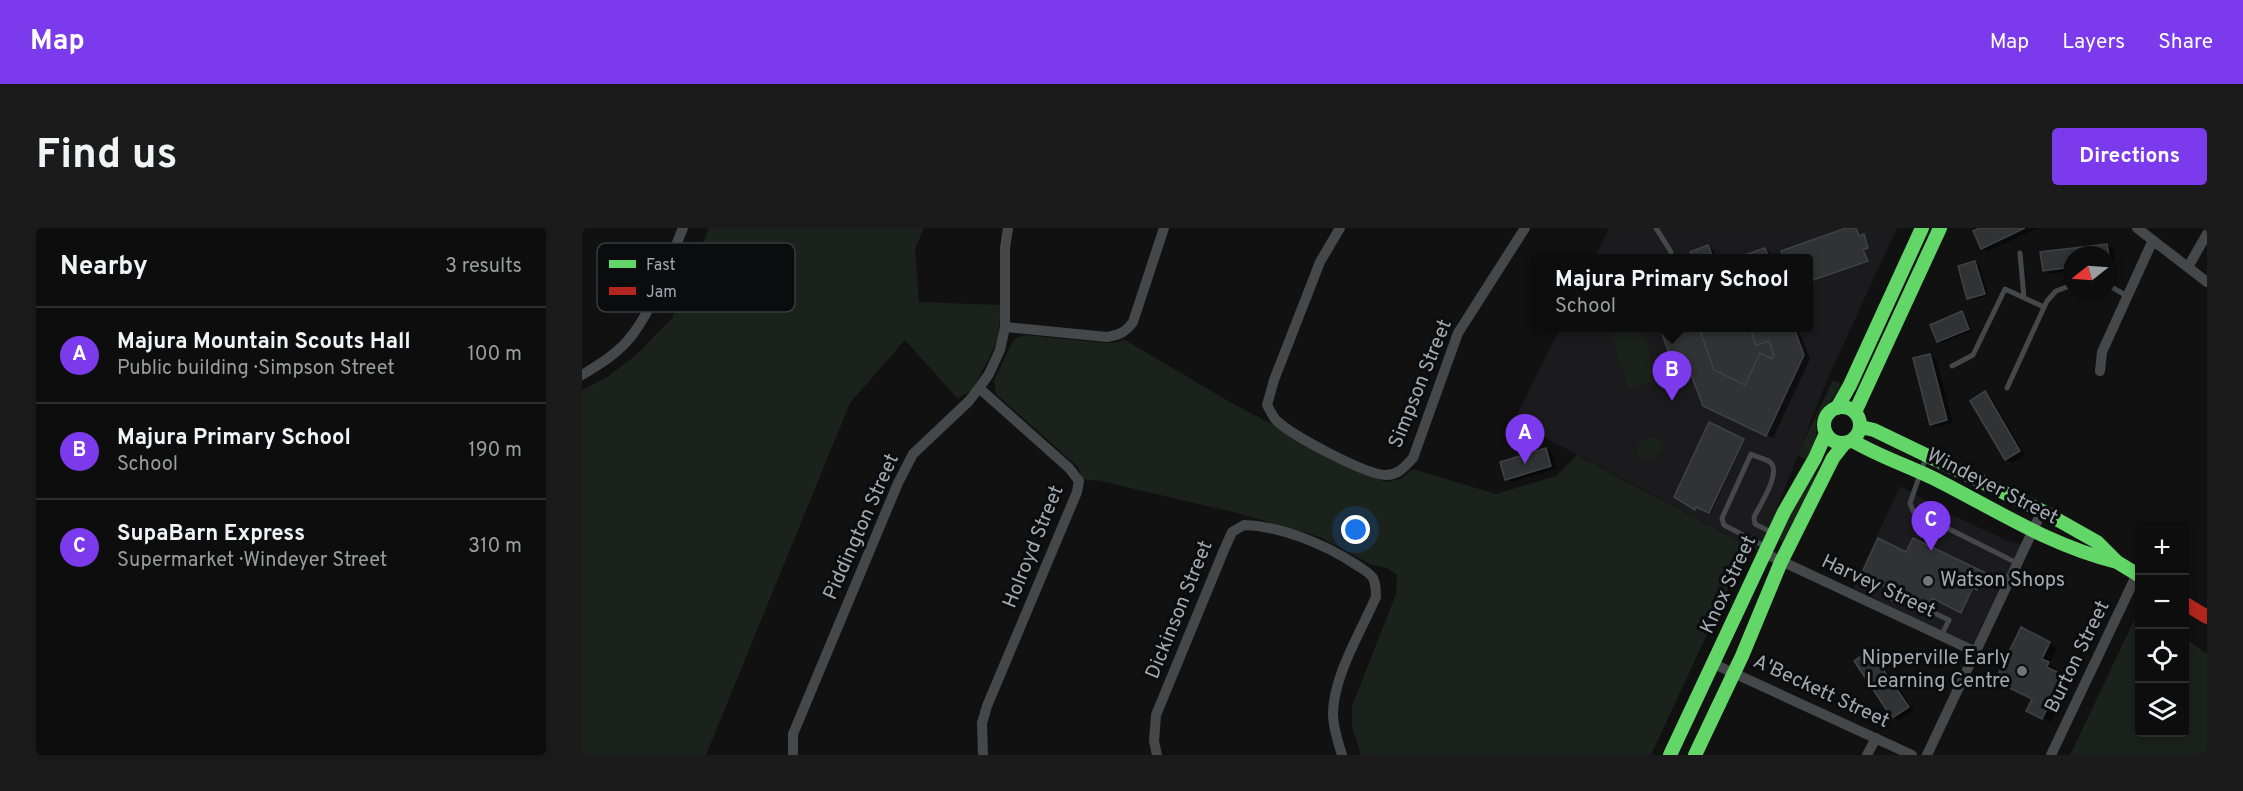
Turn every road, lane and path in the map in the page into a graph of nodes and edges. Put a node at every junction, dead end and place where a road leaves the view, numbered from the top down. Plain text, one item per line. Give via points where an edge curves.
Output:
1 (683, 228) edge
2 (1008, 228) edge
3 (1164, 228) edge
4 (1340, 228) edge
5 (1525, 228) edge
6 (1656, 228) edge
7 (1923, 228) edge
8 (1940, 228) edge
9 (2137, 228) edge
10 (2207, 234) edge
11 (2153, 240) junction
12 (677, 243) edge
13 (1671, 252) dead end
14 (2020, 253) dead end
15 (2188, 267) junction
16 (2207, 282) edge
17 (2063, 288) edge
18 (2117, 290) edge
19 (2127, 296) junction
20 (2024, 298) junction
21 (2044, 307) junction
22 (646, 312) edge
23 (1005, 327) junction
24 (1952, 366) dead end
25 (2100, 371) dead end
26 (582, 375) edge
27 (979, 388) junction
28 (2007, 388) dead end
29 (1837, 408) junction
30 (1855, 412) junction
31 (1861, 427) junction
32 (1826, 433) junction
33 (1848, 442) junction
34 (1926, 456) junction
35 (1920, 472) junction
36 (2042, 511) junction
37 (2033, 531) junction
38 (1775, 534) junction
39 (1767, 551) junction
40 (1781, 561) junction
41 (2117, 562) junction
42 (2018, 563) junction
43 (2135, 573) edge
44 (2135, 581) edge
45 (1913, 603) dead end
46 (2189, 606) edge
47 (2207, 617) edge
48 (1941, 636) junction
49 (1976, 652) junction
50 (1714, 664) junction
51 (1734, 672) junction
52 (1876, 738) junction
53 (793, 755) edge
54 (983, 755) edge
55 (1157, 755) edge
56 (1342, 755) edge
57 (1670, 755) edge
58 (1695, 755) edge
59 (1868, 755) edge
60 (1912, 755) edge
61 (1927, 755) edge
62 (2051, 755) edge

1 - 12 street
2 - 23 street, Piddington Street
3 - 23 street via 1133,322 1119,335
4 - 5 street, Simpson Street via 1320,262 1268,405 1276,420 1295,433 1385,476 1402,470 1413,458 1458,333
6 - 13 lane
7 - 29 street
8 - 30 street
9 - 11 street
10 - 15 street
11 - 15 street
11 - 19 street
14 - 20 lane
15 - 16 street
17 - 21 lane via 2056,291
18 - 19 lane
19 - 25 street via 2102,352
20 - 21 lane
20 - 24 lane via 2005,289 1973,355
21 - 28 lane
22 - 26 street via 632,335 609,358
23 - 27 street, Piddington Street via 1000,350
27 - 53 street, Piddington Street via 913,454 898,483 793,734
27 - 54 street, Holroyd Street via 1069,468 1079,482 987,706 982,723
29 - 30 street
29 - 32 street via 1826,417
30 - 31 street
31 - 33 street
31 - 34 street, Windeyer Street
32 - 33 street via 1832,441
32 - 38 street, Knox Street
33 - 35 street, Windeyer Street
33 - 40 street, Knox Street via 1833,458
34 - 35 lane
34 - 36 street, Windeyer Street
35 - 37 street, Windeyer Street
35 - 42 lane via 1910,503 1913,511
36 - 37 street
36 - 41 street, Windeyer Street via 2097,542
37 - 41 street, Windeyer Street via 2095,558
37 - 42 street
38 - 39 street, Knox Street
38 - 39 lane via 1755,524 1754,517 1774,470 1771,463 1751,454 1722,518 1724,525
39 - 40 street, Harvey Street
39 - 50 street, Knox Street
40 - 48 street, Harvey Street
40 - 51 street, Knox Street
41 - 43 street, Windeyer Street
42 - 49 street
44 - 62 street, Burton Street
45 - 48 lane via 1949,620
46 - 47 street
48 - 49 street, Harvey Street
49 - 61 street
50 - 51 street, A'Beckett Street
50 - 57 street, Knox Street
51 - 52 street, A'Beckett Street
51 - 58 street, Knox Street
52 - 59 street
52 - 60 street, A'Beckett Street
55 - 56 street, Dickinson Street via 1156,715 1232,532 1244,525 1311,540 1374,579 1376,597 1335,700 1333,715

